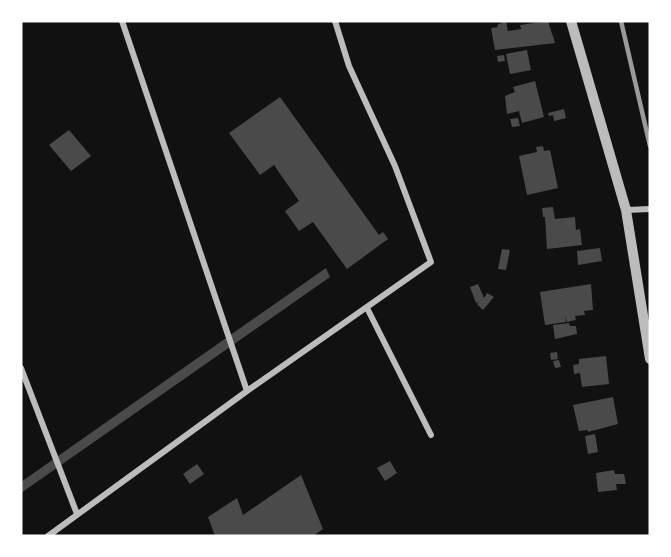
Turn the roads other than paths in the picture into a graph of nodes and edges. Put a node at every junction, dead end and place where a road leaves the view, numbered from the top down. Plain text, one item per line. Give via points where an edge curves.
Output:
1 (122, 21) edge
2 (335, 21) edge
3 (571, 21) edge
4 (650, 209) edge
5 (626, 210) junction
6 (367, 308) junction
7 (650, 359) edge
8 (21, 368) edge
9 (248, 391) junction
10 (431, 435) dead end
11 (77, 514) junction
12 (48, 536) edge

1 - 9 street
2 - 6 street via 349,66 395,166 431,262
3 - 5 street
4 - 5 street
5 - 7 street
6 - 9 street
6 - 10 street
8 - 11 street
9 - 11 street
11 - 12 street

